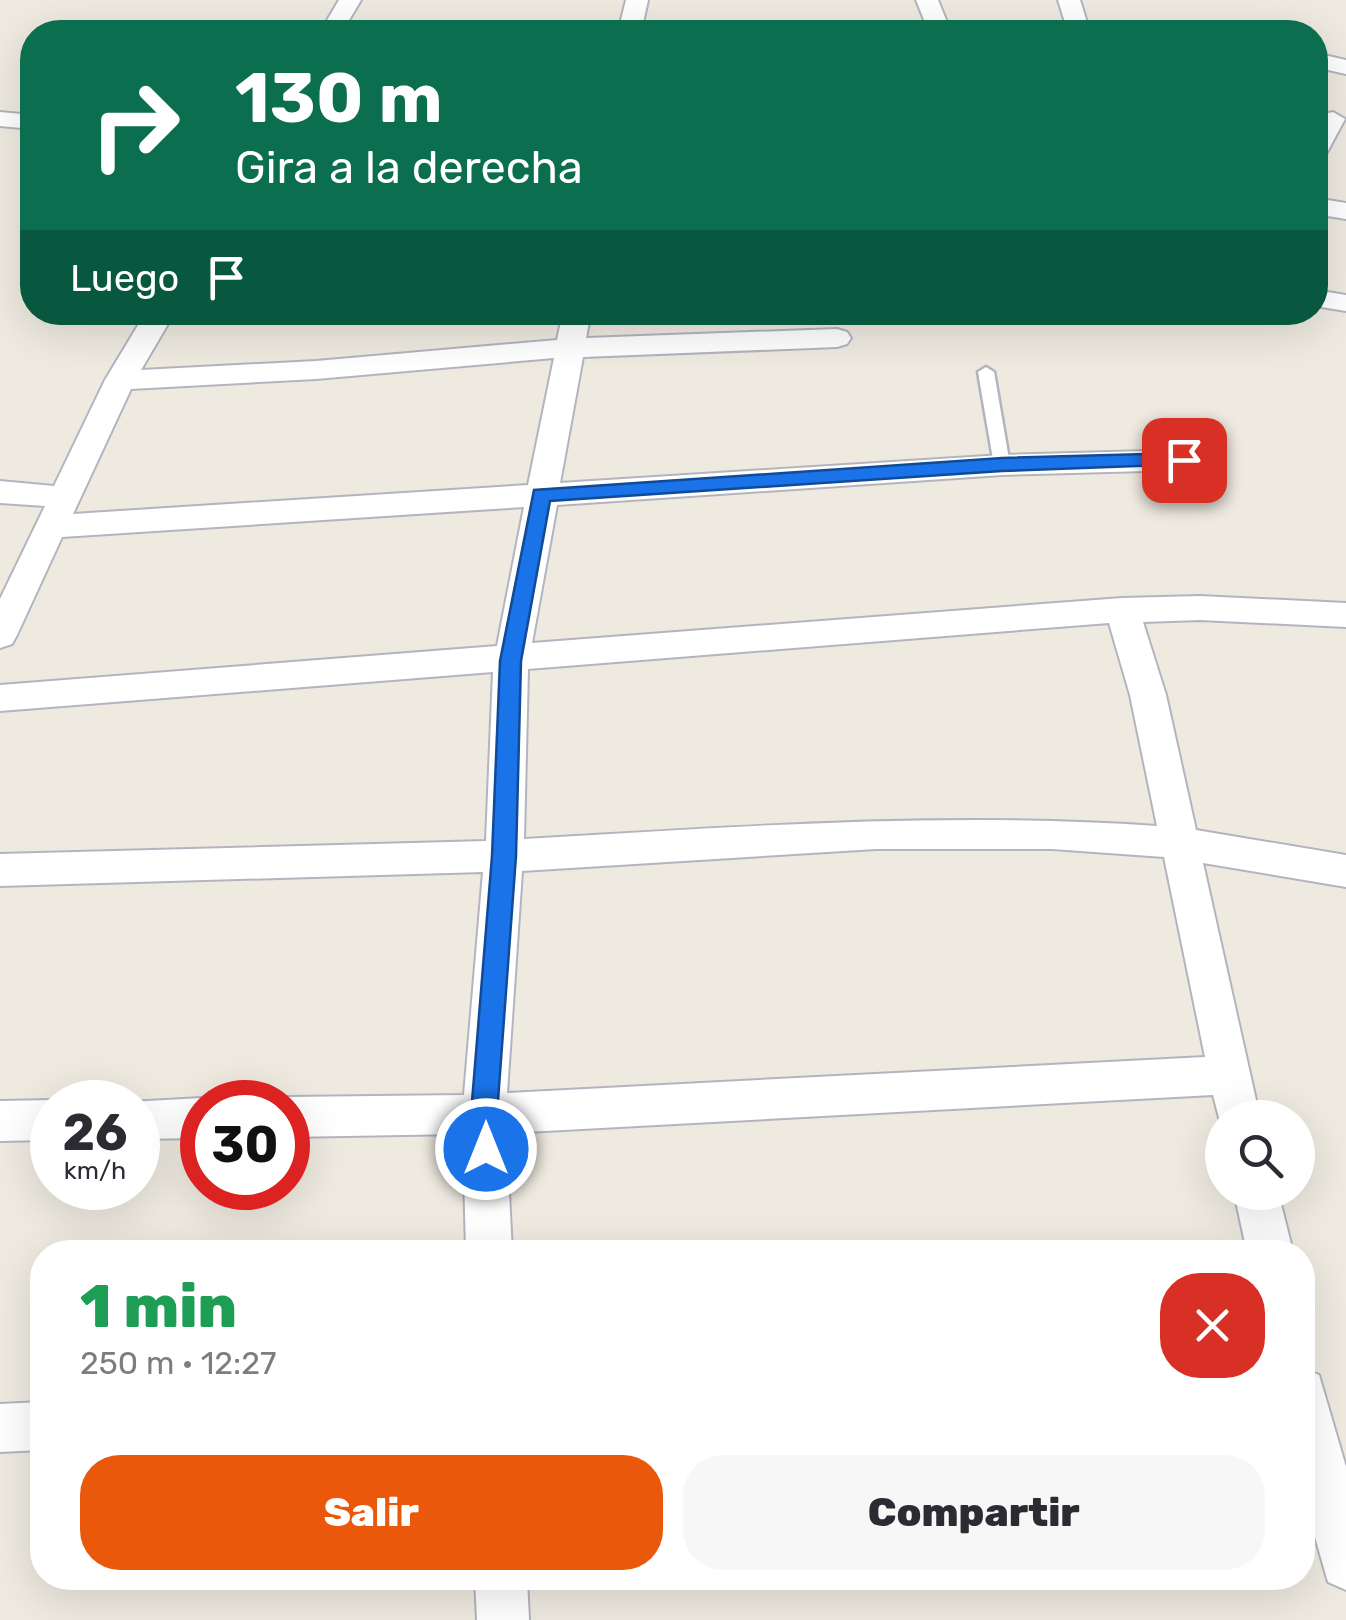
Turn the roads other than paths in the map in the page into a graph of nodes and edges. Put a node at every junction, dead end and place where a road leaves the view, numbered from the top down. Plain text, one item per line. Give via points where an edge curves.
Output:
1 (153, 325) edge
2 (573, 330) edge
3 (838, 338) dead end
4 (986, 372) dead end
5 (120, 380) junction
6 (1184, 460) dead end
7 (1002, 465) junction
8 (0, 492) edge
9 (541, 495) junction
10 (62, 497) junction
11 (49, 527) junction
12 (1122, 610) junction
13 (1346, 616) edge
14 (0, 634) edge
15 (510, 661) junction
16 (0, 698) edge
17 (1178, 842) junction
18 (504, 856) junction
19 (0, 870) edge
20 (1346, 871) edge
21 (1229, 1075) junction
22 (1235, 1100) edge
23 (484, 1114) junction
24 (310, 1117) edge
25 (0, 1120) edge
26 (30, 1120) edge
27 (1260, 1210) edge
28 (489, 1240) edge
29 (1267, 1240) edge
30 (30, 1427) edge
31 (0, 1428) edge
32 (1315, 1443) edge
33 (1346, 1564) edge
34 (501, 1590) edge
35 (502, 1620) edge

1 - 5 street
2 - 3 street
2 - 5 street via 316,370
2 - 9 street
4 - 7 lane
5 - 10 street
6 - 7 street
7 - 9 street
8 - 10 street
9 - 11 street
9 - 15 street
10 - 11 street
11 - 14 street
12 - 13 street
12 - 15 street
12 - 17 street via 1148,695
15 - 16 street
15 - 18 street
17 - 18 street via 876,834
17 - 20 street
17 - 21 street
18 - 19 street
18 - 23 street
21 - 22 street
21 - 23 street
23 - 24 street
23 - 28 street
25 - 26 street
27 - 29 street
30 - 31 street
32 - 33 street
34 - 35 street

